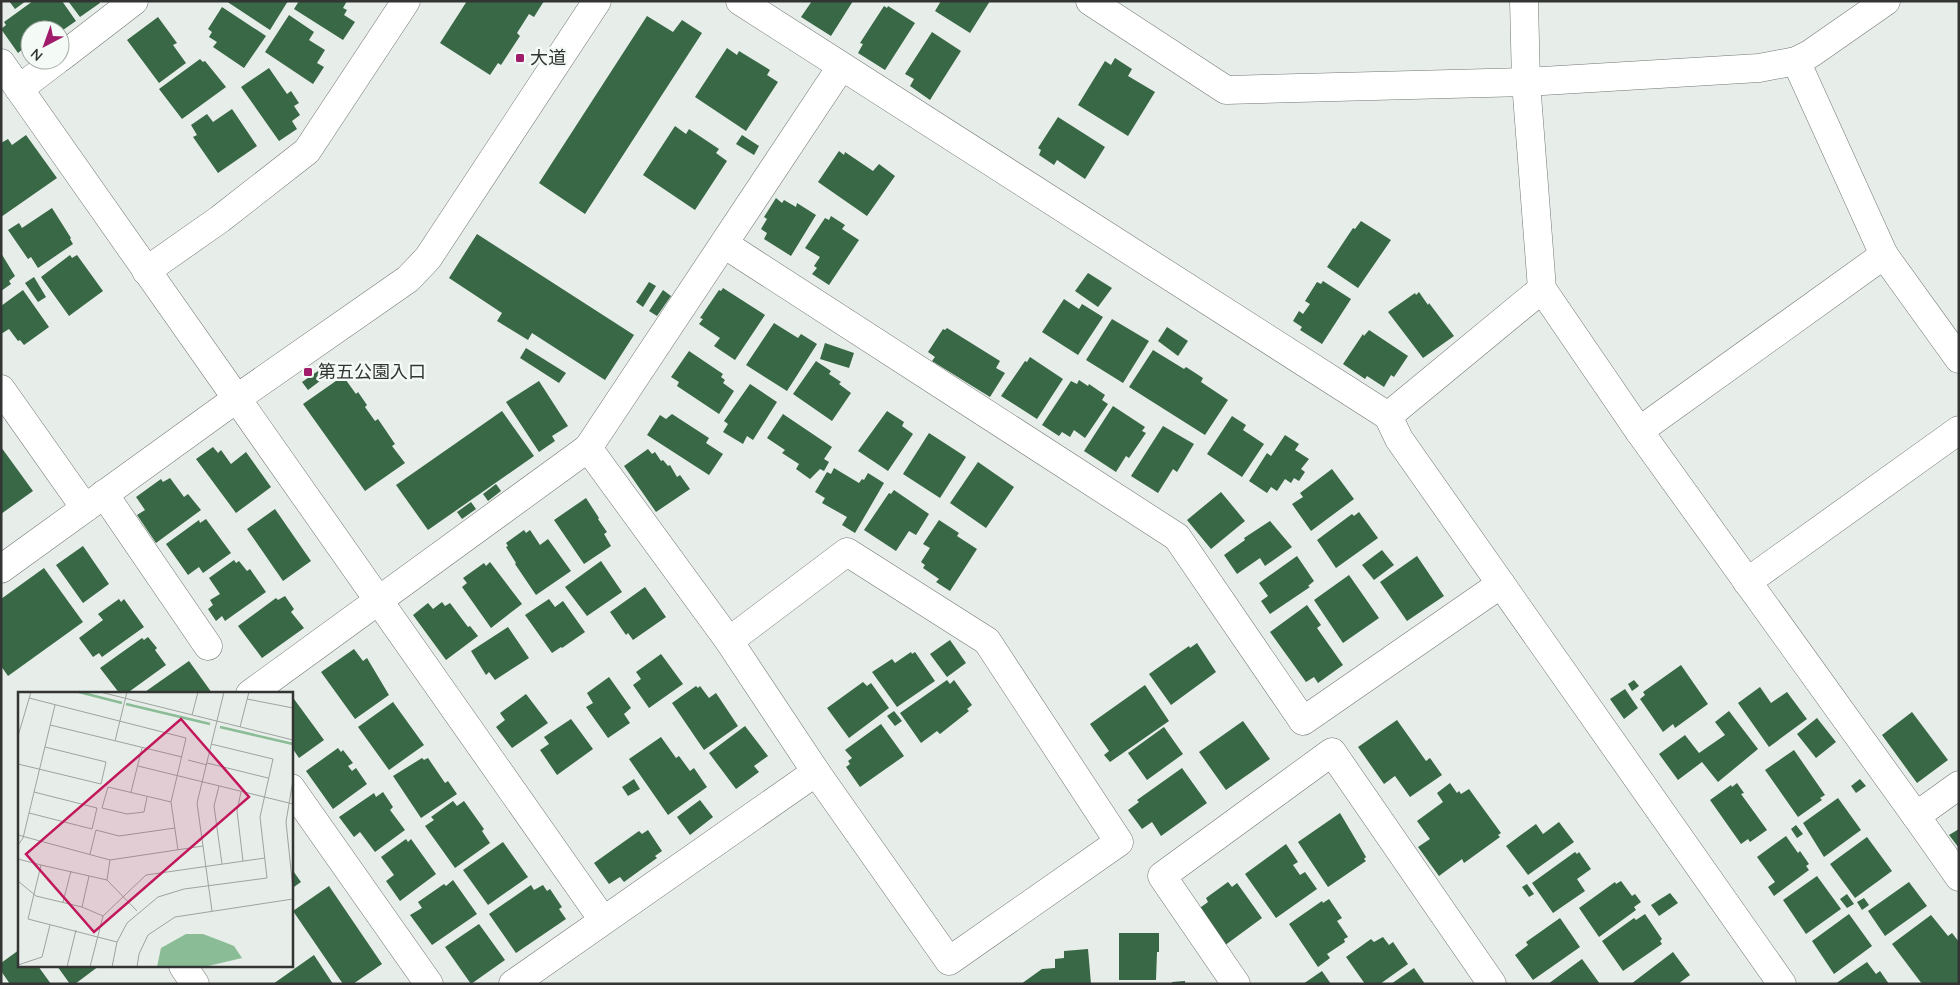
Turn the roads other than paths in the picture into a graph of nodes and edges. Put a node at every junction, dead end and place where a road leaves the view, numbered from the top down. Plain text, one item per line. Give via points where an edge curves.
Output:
1 (134, 1) edge
2 (406, 1) edge
3 (597, 1) edge
4 (740, 1) edge
5 (1090, 1) edge
6 (1524, 1) edge
7 (1886, 1) edge
8 (70, 50) edge
9 (1796, 61) junction
10 (1, 63) edge
11 (841, 67) junction
12 (45, 70) edge
13 (1526, 82) junction
14 (20, 89) junction
15 (724, 244) junction
16 (1884, 254) junction
17 (146, 271) junction
18 (1542, 289) junction
19 (1959, 359) edge
20 (1, 389) edge
21 (236, 399) junction
22 (1388, 416) junction
23 (1959, 430) edge
24 (1639, 431) junction
25 (588, 448) junction
26 (95, 501) junction
27 (1, 569) edge
28 (1747, 582) junction
29 (1501, 584) junction
30 (378, 600) junction
31 (729, 641) junction
32 (208, 646) dead end
33 (253, 692) edge
34 (816, 772) junction
35 (1959, 785) edge
36 (292, 789) edge
37 (1916, 816) junction
38 (1959, 877) edge
39 (603, 920) junction
40 (184, 968) edge
41 (195, 984) edge
42 (429, 984) edge
43 (513, 984) edge
44 (1236, 984) edge
45 (1492, 984) edge
46 (1782, 984) edge

1 - 8 street
2 - 17 street via 307,151 220,219
3 - 21 street via 428,258 408,279
4 - 11 street
5 - 13 street via 1226,90
6 - 13 street
7 - 9 street
9 - 13 street via 1759,68
9 - 16 street
10 - 14 street
11 - 15 street
11 - 22 street
12 - 14 street
13 - 18 street
14 - 17 street
15 - 25 street
15 - 29 street via 1177,537 1303,721
16 - 19 street
16 - 24 street
17 - 21 street
18 - 22 street
18 - 24 street
20 - 26 street
21 - 26 street
21 - 30 street
22 - 29 street via 1399,439
23 - 28 street
24 - 28 street
25 - 30 street
25 - 31 street
26 - 27 street
26 - 32 street
28 - 37 street
29 - 46 street
30 - 33 street
30 - 39 street
31 - 34 street
31 - 34 street via 847,552 987,641 1119,842 949,961
34 - 39 street
35 - 37 street
36 - 42 street
37 - 38 street
39 - 43 street
40 - 41 street
44 - 45 street via 1162,876 1332,752

